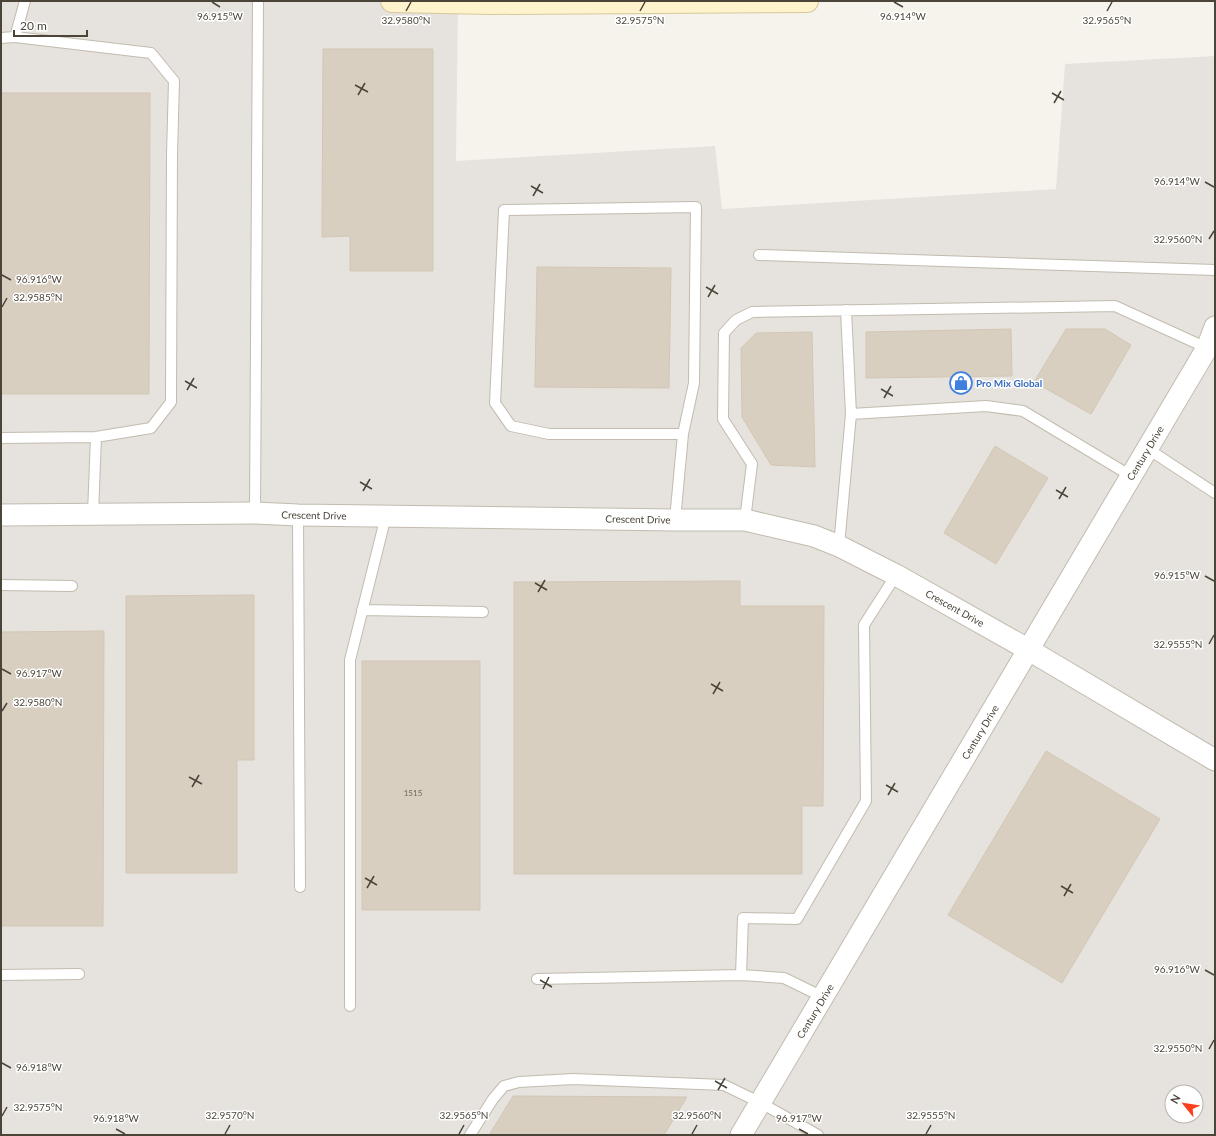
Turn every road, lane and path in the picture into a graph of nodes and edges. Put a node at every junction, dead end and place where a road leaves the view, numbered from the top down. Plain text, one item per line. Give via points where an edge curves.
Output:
1 (25, 1) edge
2 (258, 1) edge
3 (392, 1) edge
4 (807, 1) edge
5 (15, 37) junction
6 (1, 38) edge
7 (759, 256) dead end
8 (1215, 270) edge
9 (846, 310) junction
10 (1215, 327) edge
11 (1207, 348) junction
12 (851, 414) junction
13 (683, 434) junction
14 (96, 437) junction
15 (1, 438) edge
16 (1148, 449) junction
17 (1132, 476) junction
18 (1215, 493) edge
19 (255, 513) junction
20 (1, 514) edge
21 (93, 514) junction
22 (298, 516) junction
23 (386, 516) junction
24 (675, 520) junction
25 (745, 520) junction
26 (839, 546) junction
27 (896, 575) junction
28 (1, 585) edge
29 (72, 586) dead end
30 (362, 610) junction
31 (483, 612) dead end
32 (1029, 650) junction
33 (1215, 760) edge
34 (300, 887) dead end
35 (80, 974) dead end
36 (1, 975) edge
37 (741, 975) junction
38 (537, 979) dead end
39 (823, 997) junction
40 (350, 1006) dead end
41 (761, 1103) junction
42 (470, 1135) edge
43 (741, 1135) edge
44 (818, 1135) edge

1 - 5 lane
2 - 19 lane
3 - 4 main road
5 - 6 lane
5 - 14 lane via 151,53 174,81 171,402 151,428
7 - 8 lane
9 - 11 lane via 1115,306
9 - 12 lane
9 - 25 lane via 752,312 736,320 724,333 723,419 752,464
10 - 11 street, Century Drive
11 - 16 street, Century Drive
12 - 17 lane via 986,406 1023,411
12 - 26 lane
13 - 13 lane via 694,383 696,207 504,210 495,403 512,426 549,434
13 - 24 lane
14 - 15 lane
14 - 21 lane
16 - 17 street, Century Drive
16 - 18 lane
17 - 32 street, Century Drive
19 - 21 street, Crescent Drive
19 - 22 street, Crescent Drive
20 - 21 street, Crescent Drive
22 - 23 street, Crescent Drive
22 - 34 lane
23 - 24 street, Crescent Drive
23 - 30 lane
24 - 25 street, Crescent Drive
25 - 26 street, Crescent Drive via 814,536
26 - 27 street, Crescent Drive
27 - 32 street, Crescent Drive
27 - 37 lane via 864,625 866,801 797,919 743,918
28 - 29 lane
30 - 31 lane
30 - 40 lane via 350,660
32 - 33 street, Crescent Drive
32 - 39 street, Century Drive
35 - 36 lane
37 - 38 lane
37 - 39 lane via 784,978
39 - 41 street, Century Drive
41 - 42 lane via 724,1085 572,1079 520,1082 504,1086 492,1099
41 - 43 street, Century Drive
41 - 44 lane

